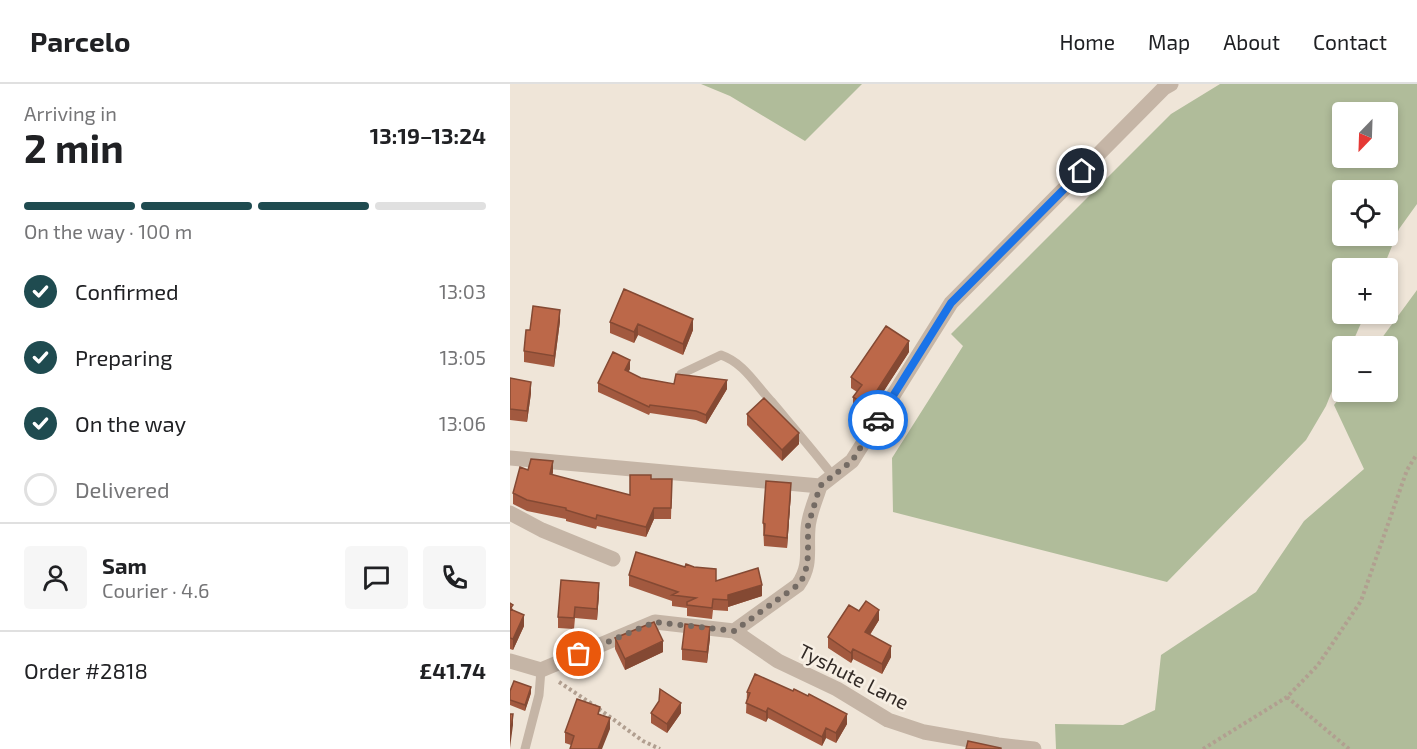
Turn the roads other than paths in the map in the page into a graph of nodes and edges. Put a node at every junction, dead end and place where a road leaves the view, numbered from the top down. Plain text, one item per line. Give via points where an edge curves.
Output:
1 (1171, 84) edge
2 (681, 374) edge
3 (510, 458) edge
4 (826, 481) junction
5 (510, 513) edge
6 (613, 559) dead end
7 (734, 631) junction
8 (510, 661) edge
9 (541, 670) junction
10 (525, 749) edge
11 (1034, 749) edge

1 - 4 street via 951,303 852,461
2 - 4 lane via 721,355 731,359 750,374 807,442
3 - 4 street
4 - 7 street via 808,526 805,575 798,585
5 - 6 street
7 - 9 street via 655,622
7 - 11 street, Tyshute Lane via 778,661 837,689 888,720 924,732
8 - 9 street
9 - 10 lane via 539,695

